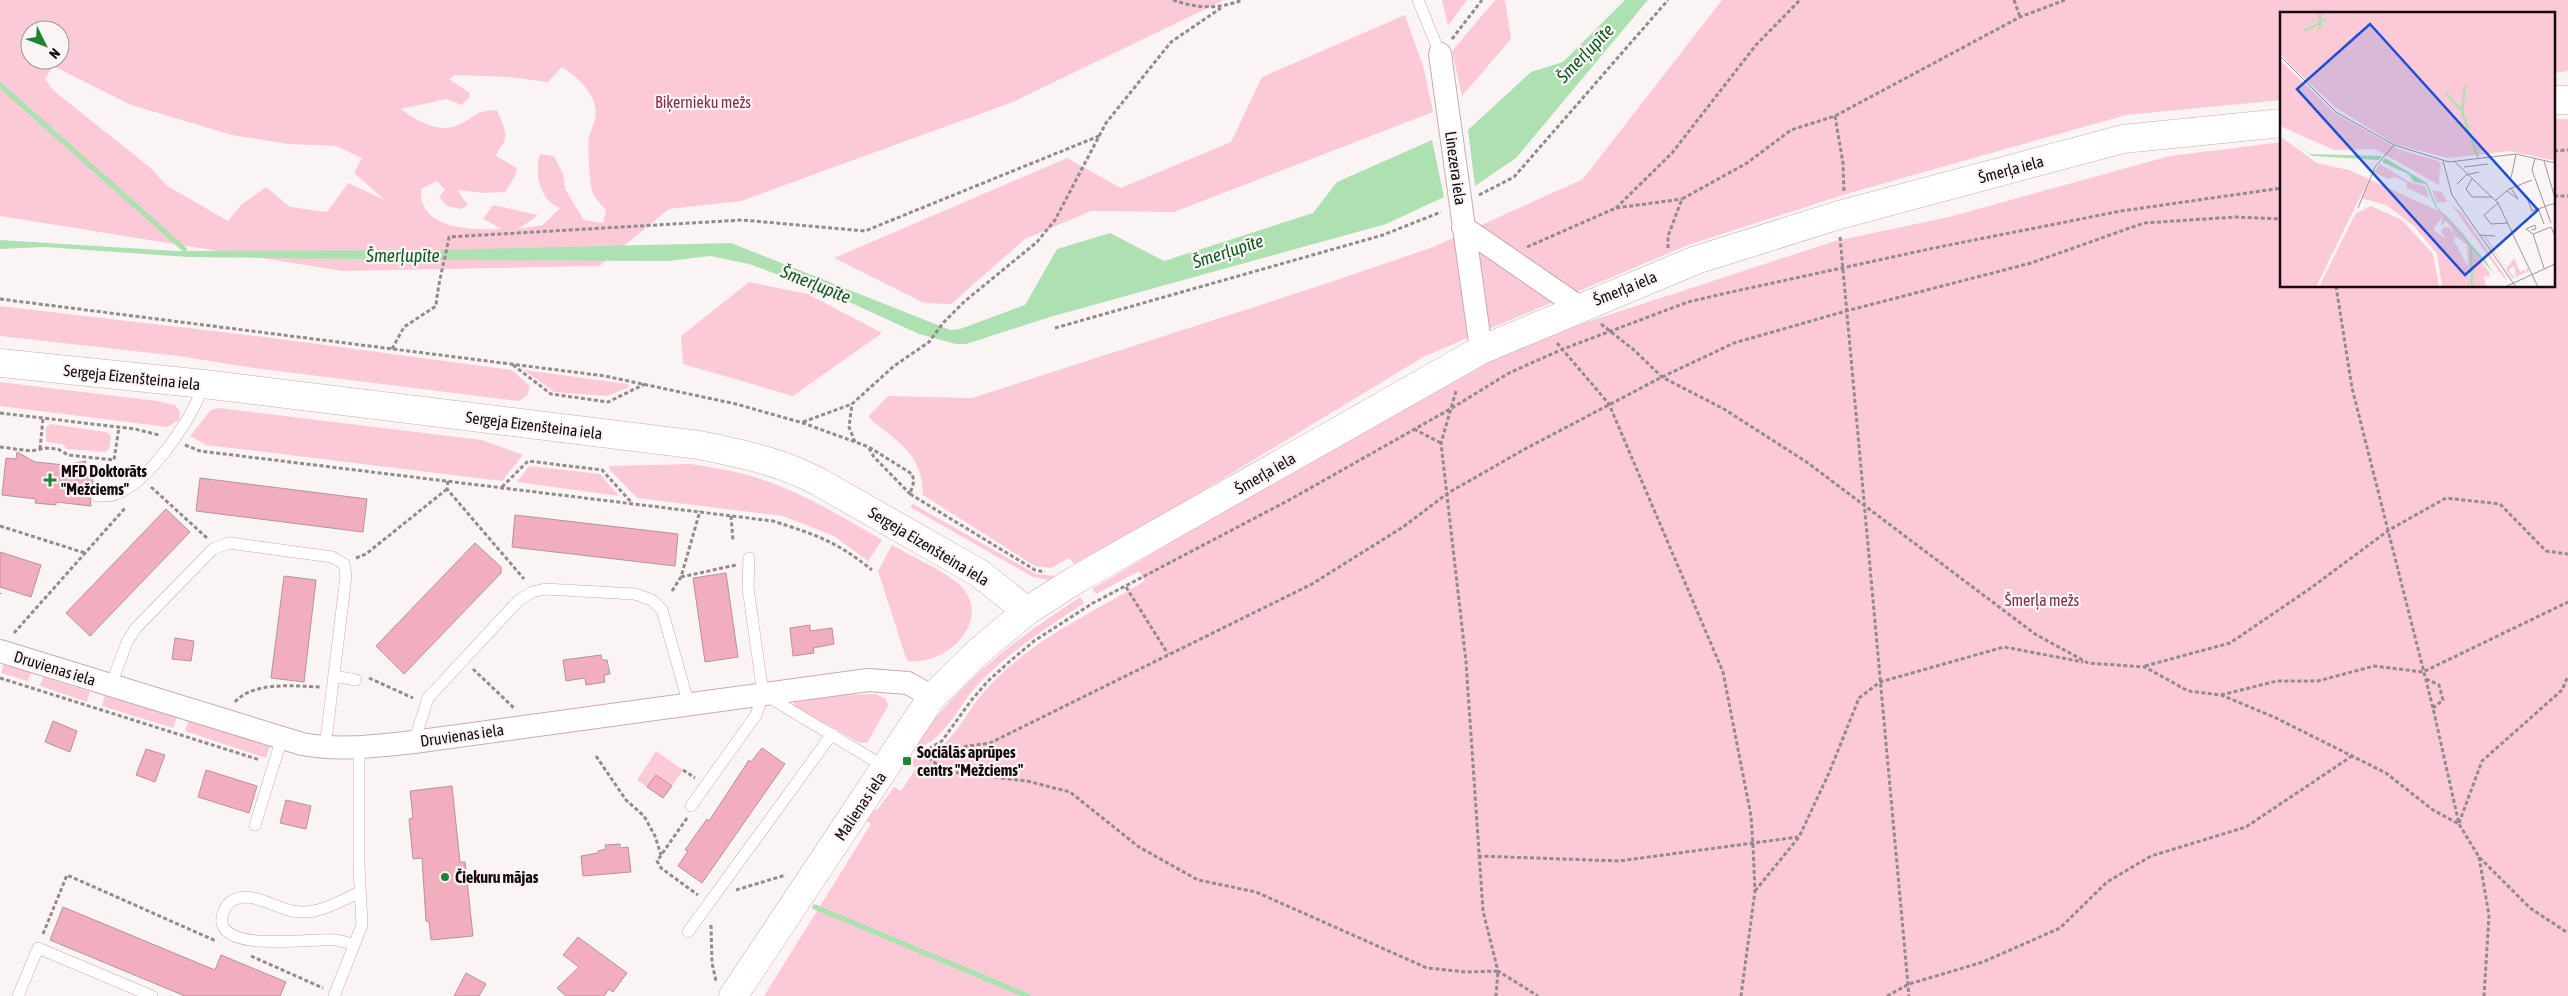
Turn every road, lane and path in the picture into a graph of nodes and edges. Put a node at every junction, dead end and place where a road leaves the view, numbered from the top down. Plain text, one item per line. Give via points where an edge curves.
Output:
1 (1173, 0) edge
2 (1243, 0) edge
3 (1418, 0) edge
4 (1482, 0) edge
5 (1668, 0) edge
6 (1800, 0) edge
7 (2014, 0) edge
8 (2065, 0) edge
9 (1221, 8) junction
10 (2020, 17) junction
11 (1440, 54) junction
12 (1835, 116) junction
13 (2280, 123) edge
14 (1099, 136) junction
15 (2280, 188) edge
16 (1682, 199) junction
17 (1460, 204) junction
18 (1616, 208) junction
19 (1839, 215) junction
20 (2280, 220) edge
21 (1463, 227) junction
22 (1505, 256) junction
23 (1843, 268) junction
24 (1669, 271) junction
25 (2336, 288) edge
26 (0, 299) edge
27 (1579, 307) junction
28 (1846, 310) junction
29 (1055, 328) dead end
30 (1610, 332) junction
31 (1552, 338) dead end
32 (392, 349) junction
33 (1563, 349) junction
34 (1481, 350) junction
35 (0, 363) edge
36 (512, 365) junction
37 (1662, 377) junction
38 (204, 384) junction
39 (644, 384) junction
40 (852, 404) junction
41 (1609, 404) junction
42 (1452, 408) junction
43 (0, 413) edge
44 (44, 418) junction
45 (802, 423) junction
46 (119, 427) junction
47 (1414, 429) junction
48 (174, 441) junction
49 (855, 442) junction
50 (1441, 443) junction
51 (0, 447) edge
52 (869, 447) junction
53 (40, 449) junction
54 (153, 479) dead end
55 (448, 481) junction
56 (148, 484) junction
57 (502, 487) junction
58 (143, 489) dead end
59 (447, 489) junction
60 (1448, 493) junction
61 (910, 494) junction
62 (97, 496) dead end
63 (1863, 503) junction
64 (632, 504) junction
65 (127, 506) dead end
66 (700, 511) junction
67 (731, 516) junction
68 (0, 526) edge
69 (2389, 530) junction
70 (733, 541) dead end
71 (217, 547) junction
72 (85, 553) junction
73 (2568, 554) edge
74 (749, 558) dead end
75 (344, 564) junction
76 (737, 565) dead end
77 (872, 570) dead end
78 (1052, 572) dead end
79 (680, 577) junction
80 (524, 579) dead end
81 (1126, 586) junction
82 (672, 591) dead end
83 (2568, 602) edge
84 (1027, 611) junction
85 (7, 642) edge
86 (1168, 654) junction
87 (463, 660) junction
88 (2088, 663) junction
89 (2145, 666) junction
90 (2423, 672) junction
91 (2568, 676) edge
92 (0, 678) edge
93 (2425, 679) junction
94 (356, 680) joint
95 (333, 682) junction
96 (1880, 682) junction
97 (112, 685) junction
98 (764, 694) junction
99 (2221, 695) junction
100 (932, 697) junction
101 (419, 700) dead end
102 (234, 702) dead end
103 (688, 705) junction
104 (2433, 708) junction
105 (533, 726) junction
106 (832, 734) junction
107 (282, 738) junction
108 (414, 742) junction
109 (325, 748) junction
110 (359, 748) junction
111 (924, 752) junction
112 (917, 753) dead end
113 (596, 756) dead end
114 (2352, 756) junction
115 (275, 760) junction
116 (885, 767) junction
117 (691, 806) joint
118 (2459, 824) junction
119 (255, 825) dead end
120 (1798, 837) junction
121 (1753, 845) junction
122 (661, 855) junction
123 (1478, 856) junction
124 (2479, 857) junction
125 (789, 874) dead end
126 (1755, 891) junction
127 (360, 892) junction
128 (713, 900) junction
129 (688, 932) dead end
130 (2568, 933) edge
131 (218, 942) dead end
132 (354, 944) junction
133 (38, 948) junction
134 (245, 953) dead end
135 (1498, 971) junction
136 (1909, 984) junction
137 (725, 991) edge
138 (335, 994) edge
139 (18, 996) edge
140 (152, 996) edge
141 (1496, 996) edge
142 (1538, 996) edge
143 (1741, 996) edge
144 (1887, 996) edge
145 (1910, 996) edge
146 (2484, 996) edge

1 - 9 path via 1190,6
2 - 9 path
3 - 11 lane
4 - 11 path
5 - 17 path via 1514,176
6 - 18 path via 1756,45 1672,153
7 - 10 path
8 - 10 path
9 - 14 path via 1171,42
10 - 12 path
11 - 17 street, Linezera iela
12 - 16 path via 1791,130 1747,163
12 - 19 path via 1843,163 1844,192
13 - 19 street, Šmerļa iela via 2123,139
14 - 32 path via 865,231 742,220 449,237 436,306 404,327
14 - 40 path via 1055,220 1037,242 965,301 929,342 894,366
15 - 23 path via 2121,211
16 - 18 path
16 - 24 path via 1668,236
17 - 21 street, Linezera iela
17 - 29 path via 1383,235
18 - 22 path
19 - 23 path
19 - 24 street, Šmerļa iela
20 - 28 path via 2236,217 2144,223 2031,263
21 - 22 street
21 - 34 street, Linezera iela
22 - 27 street
23 - 28 path
23 - 30 path via 1688,302
24 - 27 street, Šmerļa iela
25 - 69 path via 2352,388
26 - 32 path
27 - 30 path
27 - 34 street, Šmerļa iela
28 - 37 path via 1734,343
28 - 63 path
30 - 33 path
30 - 37 path
31 - 33 path
32 - 36 path
33 - 41 path
33 - 42 path via 1509,373
34 - 84 street, Šmerļa iela via 1077,579
35 - 38 street, Sergeja Eizenšteina iela
36 - 39 path
36 - 39 path via 551,394 608,402
37 - 41 path
37 - 63 path via 1724,409
38 - 48 lane via 196,407
38 - 84 street, Sergeja Eizenšteina iela via 699,445 764,459 819,482 971,568
39 - 45 path via 736,404
40 - 45 path
40 - 49 path via 849,427
41 - 60 path
41 - 121 path via 1723,672 1751,816
42 - 47 path
42 - 50 path
43 - 44 path
44 - 46 path
44 - 53 path
45 - 49 path
46 - 48 path via 151,432
46 - 53 path via 114,460 68,456 58,449
47 - 50 path
47 - 81 path via 1291,499
48 - 55 path via 200,451
48 - 62 lane via 132,487 115,495
49 - 52 path
50 - 60 path
51 - 53 path
52 - 61 path via 874,457
52 - 61 path via 912,474 914,482
54 - 56 path
55 - 57 path
55 - 59 path
56 - 58 path
56 - 71 path
57 - 64 path
57 - 64 path via 528,460 602,470
59 - 75 path via 366,554
59 - 80 path
60 - 86 path via 1403,527 1312,584
60 - 123 path via 1466,662
61 - 78 path via 1035,570
63 - 88 path via 2035,634
63 - 96 path
64 - 66 path
65 - 72 path
66 - 67 path
66 - 79 path
67 - 70 path
67 - 77 path via 773,521 823,537 847,550
68 - 72 path
69 - 73 path via 2446,498 2500,504 2546,551
69 - 89 path via 2230,643
69 - 90 path
71 - 75 lane via 229,543 332,557
71 - 97 lane via 136,628 127,642
72 - 85 path
74 - 98 lane via 748,588
75 - 95 lane via 346,576
76 - 79 path
79 - 82 path
81 - 86 path
81 - 111 path via 1034,641 987,682 942,741
83 - 90 path
84 - 100 street, Malienas iela
85 - 97 street, Druvienas iela
86 - 111 path via 990,743
87 - 103 lane via 519,600 532,592 545,588 635,594 652,600 662,610
87 - 105 path
87 - 108 lane via 428,698
88 - 89 path
88 - 96 path via 2004,647
89 - 99 path via 2188,691
90 - 93 path
90 - 99 path via 2374,666 2318,681 2277,681
91 - 118 path via 2562,690 2482,761
92 - 115 path via 265,762
93 - 104 path
93 - 104 path via 2438,685 2441,692 2443,700
94 - 95 lane
94 - 101 path via 365,676
95 - 102 path via 282,686 240,696
95 - 109 lane
96 - 120 path via 1859,698 1829,773
96 - 136 path
97 - 107 street, Druvienas iela
98 - 100 street, Druvienas iela via 880,680 908,683
98 - 103 street, Druvienas iela
98 - 106 lane
98 - 117 lane via 756,715
99 - 114 path
100 - 116 street, Malienas iela
103 - 105 street, Druvienas iela
104 - 118 path
105 - 108 street, Druvienas iela
106 - 116 lane
106 - 128 lane
107 - 109 street, Druvienas iela
107 - 115 lane
108 - 110 street, Druvienas iela
109 - 110 street, Druvienas iela
110 - 127 lane
111 - 112 path
111 - 135 path via 944,771 1027,781 1070,792 1139,847 1198,880 1256,892 1427,968
113 - 122 path via 626,800 644,816 656,836
114 - 118 path via 2386,773 2433,810
114 - 136 path via 2246,827 2151,856 2114,877 2060,928 1983,962
115 - 119 lane
116 - 137 street, Malienas iela
117 - 122 path via 686,820
118 - 124 path
120 - 121 path
120 - 126 path
121 - 123 path via 1618,861
121 - 126 path
122 - 128 path via 657,861 661,868
123 - 135 path via 1483,911
124 - 130 path via 2530,908
124 - 146 path via 2489,915
125 - 128 path
126 - 143 path
127 - 132 lane via 362,925
127 - 132 lane via 314,911 293,911 254,898 240,898 228,905 221,918 228,934 247,941 337,940
128 - 129 lane
128 - 137 path via 712,963
131 - 133 path via 66,875
132 - 138 lane
133 - 139 lane
133 - 140 lane
134 - 138 path
135 - 141 path
135 - 142 path
136 - 144 path
136 - 145 path

